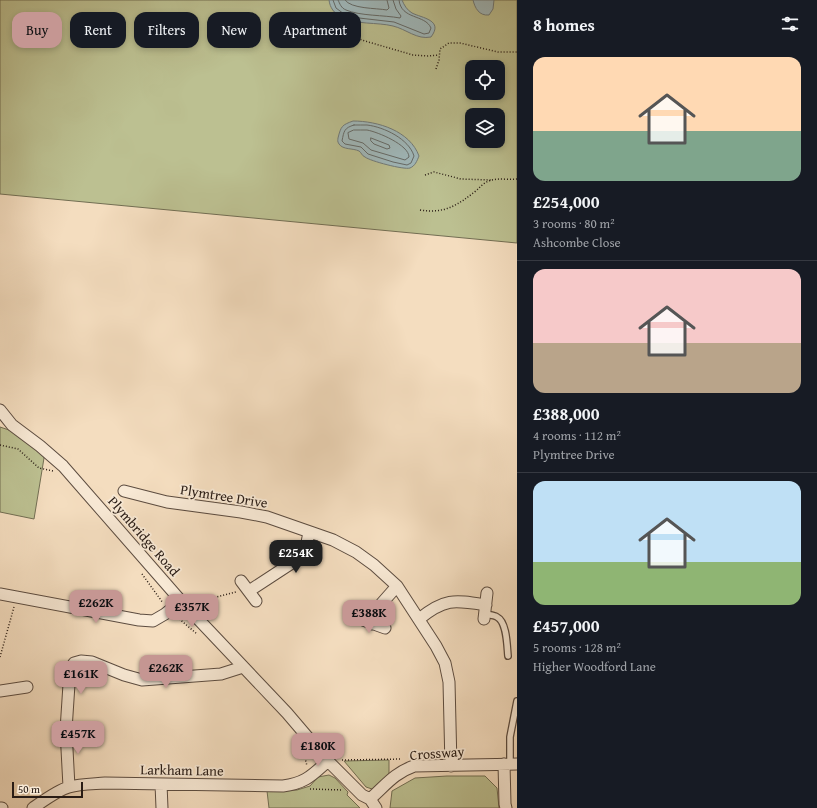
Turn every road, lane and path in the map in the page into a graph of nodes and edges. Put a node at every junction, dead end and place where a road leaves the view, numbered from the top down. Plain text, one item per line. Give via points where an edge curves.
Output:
1 (361, 40) edge
2 (517, 52) edge
3 (439, 55) junction
4 (436, 69) dead end
5 (425, 176) dead end
6 (517, 179) edge
7 (493, 180) junction
8 (420, 210) dead end
9 (1, 414) edge
10 (0, 445) edge
11 (63, 466) junction
12 (124, 490) dead end
13 (309, 532) junction
14 (241, 581) dead end
15 (397, 586) junction
16 (249, 591) junction
17 (487, 593) dead end
18 (0, 594) edge
19 (228, 594) dead end
20 (16, 597) junction
21 (256, 601) dead end
22 (183, 603) junction
23 (485, 612) junction
24 (419, 619) junction
25 (360, 620) dead end
26 (372, 624) junction
27 (385, 628) dead end
28 (508, 656) dead end
29 (0, 657) edge
30 (243, 668) junction
31 (27, 687) dead end
32 (0, 691) edge
33 (517, 701) edge
34 (301, 729) junction
35 (407, 759) dead end
36 (330, 762) junction
37 (510, 764) edge
38 (451, 766) junction
39 (311, 776) junction
40 (161, 784) junction
41 (295, 785) junction
42 (354, 786) junction
43 (69, 787) junction
44 (373, 804) edge
45 (33, 808) edge
46 (162, 808) edge
47 (506, 808) edge

1 - 3 path via 413,55
2 - 3 path via 498,52 449,43 440,49
3 - 4 path
5 - 7 path via 434,172 461,179
6 - 7 path
7 - 8 path via 452,207 437,212
9 - 11 street, Plymbridge Road
10 - 11 path via 18,449 39,468 54,471
11 - 22 street, Plymbridge Road
12 - 13 street, Plymtree Drive via 167,502 254,514
13 - 15 street, Plymtree Drive via 333,540 356,552
13 - 16 street via 306,548 301,557
14 - 16 street
15 - 24 street, Plymtree Drive
15 - 26 street via 382,603
16 - 21 street
17 - 23 street
18 - 20 street
19 - 22 path
20 - 22 street via 153,621
20 - 29 path
22 - 30 street, Plymbridge Road
23 - 24 street via 463,602 446,602
23 - 28 lane via 498,617 503,624
24 - 38 street, Plymtree Drive via 445,663 449,682
25 - 26 street
26 - 27 street
30 - 34 street, Plymbridge Road
30 - 43 street via 221,674 142,680 92,662 74,663 70,669 66,730
31 - 32 street
33 - 37 lane via 510,737
34 - 36 street, Plymbridge Road
34 - 39 path via 299,736
35 - 36 path via 346,759
36 - 39 street, Larkham Lane
36 - 42 street, Plymbridge Road
37 - 38 street, Crossway
37 - 47 street
38 - 44 street, Crossway via 414,766 404,770 393,777
39 - 41 street, Larkham Lane
40 - 41 street, Larkham Lane
40 - 43 street, Larkham Lane via 104,783
40 - 46 street
41 - 42 path via 312,789 349,790
42 - 44 street, Plymbridge Road
43 - 45 street, Larkham Lane

